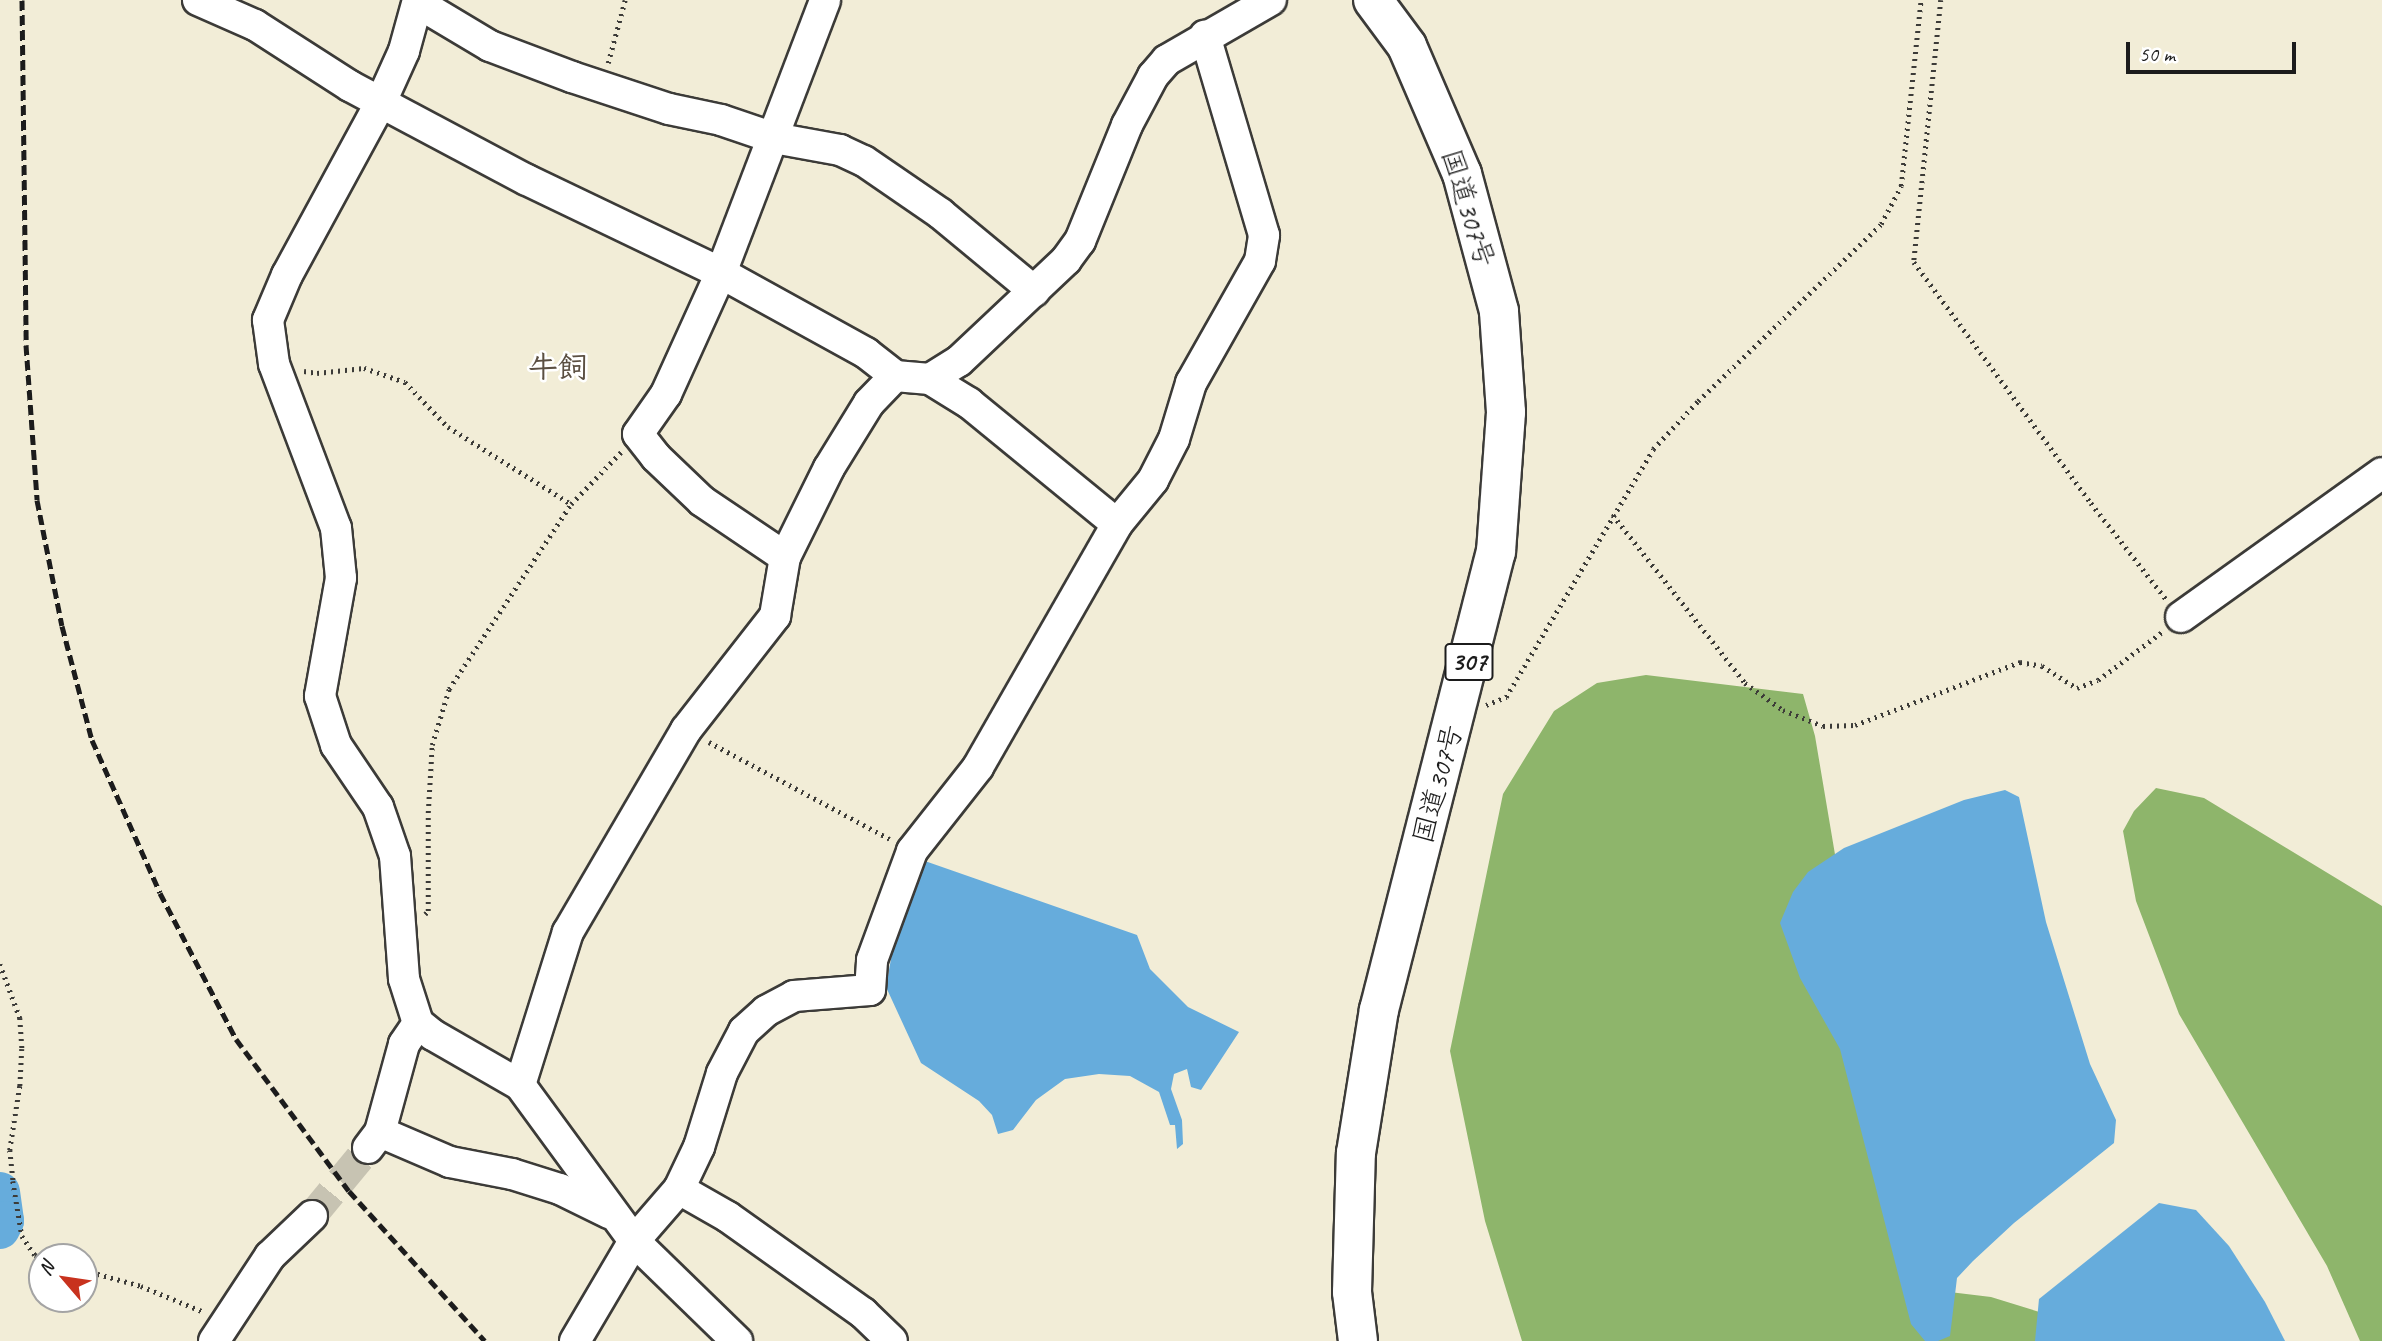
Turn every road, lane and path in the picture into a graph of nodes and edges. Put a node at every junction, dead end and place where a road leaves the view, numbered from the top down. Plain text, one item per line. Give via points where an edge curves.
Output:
1 (198, 0) edge
2 (625, 0) edge
3 (825, 0) edge
4 (1271, 0) edge
5 (1373, 0) edge
6 (1921, 0) edge
7 (1941, 0) edge
8 (418, 1) edge
9 (1205, 36) junction
10 (602, 85) junction
11 (381, 102) junction
12 (774, 138) junction
13 (721, 273) junction
14 (1034, 291) junction
15 (274, 364) junction
16 (895, 376) junction
17 (930, 379) junction
18 (638, 434) junction
19 (2382, 472) edge
20 (571, 504) junction
21 (1613, 515) junction
22 (1116, 524) junction
23 (785, 557) junction
24 (2181, 617) junction
25 (1455, 716) junction
26 (686, 730) junction
27 (912, 851) junction
28 (403, 937) junction
29 (0, 964) edge
30 (418, 1023) junction
31 (520, 1085) junction
32 (679, 1189) junction
33 (312, 1216) tunnel mouth
34 (615, 1216) junction
35 (634, 1241) junction
36 (28, 1245) edge
37 (98, 1274) edge
38 (219, 1331) edge
39 (575, 1341) edge
40 (737, 1341) edge
41 (892, 1341) edge
42 (1358, 1341) edge

1 - 11 street via 255,25
2 - 10 path
3 - 12 street
4 - 9 street
5 - 25 highway, 国道307号 / 307 via 1407,46 1462,174 1499,311 1506,412 1496,552
6 - 21 path via 1901,186 1881,224 1653,449
7 - 24 path via 1914,262
8 - 10 street via 490,46
8 - 11 street via 404,51
9 - 14 street via 1167,60 1153,76 1127,125 1080,241
9 - 22 street via 1264,235 1260,261 1191,383 1174,439 1153,480
10 - 12 street via 668,109
11 - 13 street via 527,180
11 - 15 street via 287,275 268,320
12 - 13 street
12 - 14 street via 840,150 864,161 942,214
13 - 16 street via 866,353
13 - 18 street via 666,394
14 - 17 street via 959,361
15 - 20 path via 317,373 364,368 405,382 448,426
15 - 28 street via 336,528 341,579 320,696 336,745 378,807 395,856
16 - 17 street
16 - 23 street via 869,403 829,468
17 - 22 street via 969,403
18 - 20 path
18 - 23 street via 702,501
19 - 24 street
20 - 28 path via 449,689 432,745 428,911
21 - 24 path via 1745,682 1783,710 1823,726 1855,725 2020,662 2042,666 2077,688 2098,680
21 - 25 path via 1506,697
22 - 27 street via 978,767
23 - 26 street via 775,615
25 - 42 highway, 国道307号 / 307 via 1379,1010 1356,1153 1352,1292
26 - 27 path
26 - 31 street via 568,933
27 - 32 street via 872,960 870,990 794,996 766,1011 744,1031 722,1073 699,1147
28 - 30 street via 404,979
29 - 36 path via 20,1018 20,1086 10,1150 22,1236
30 - 31 street
30 - 34 street via 404,1044 374,1140 560,1189
31 - 34 street
32 - 35 street
32 - 41 street via 728,1217 863,1313
33 - 38 street via 270,1256
34 - 35 street
35 - 39 street
35 - 40 street
37 - 38 path via 141,1286

